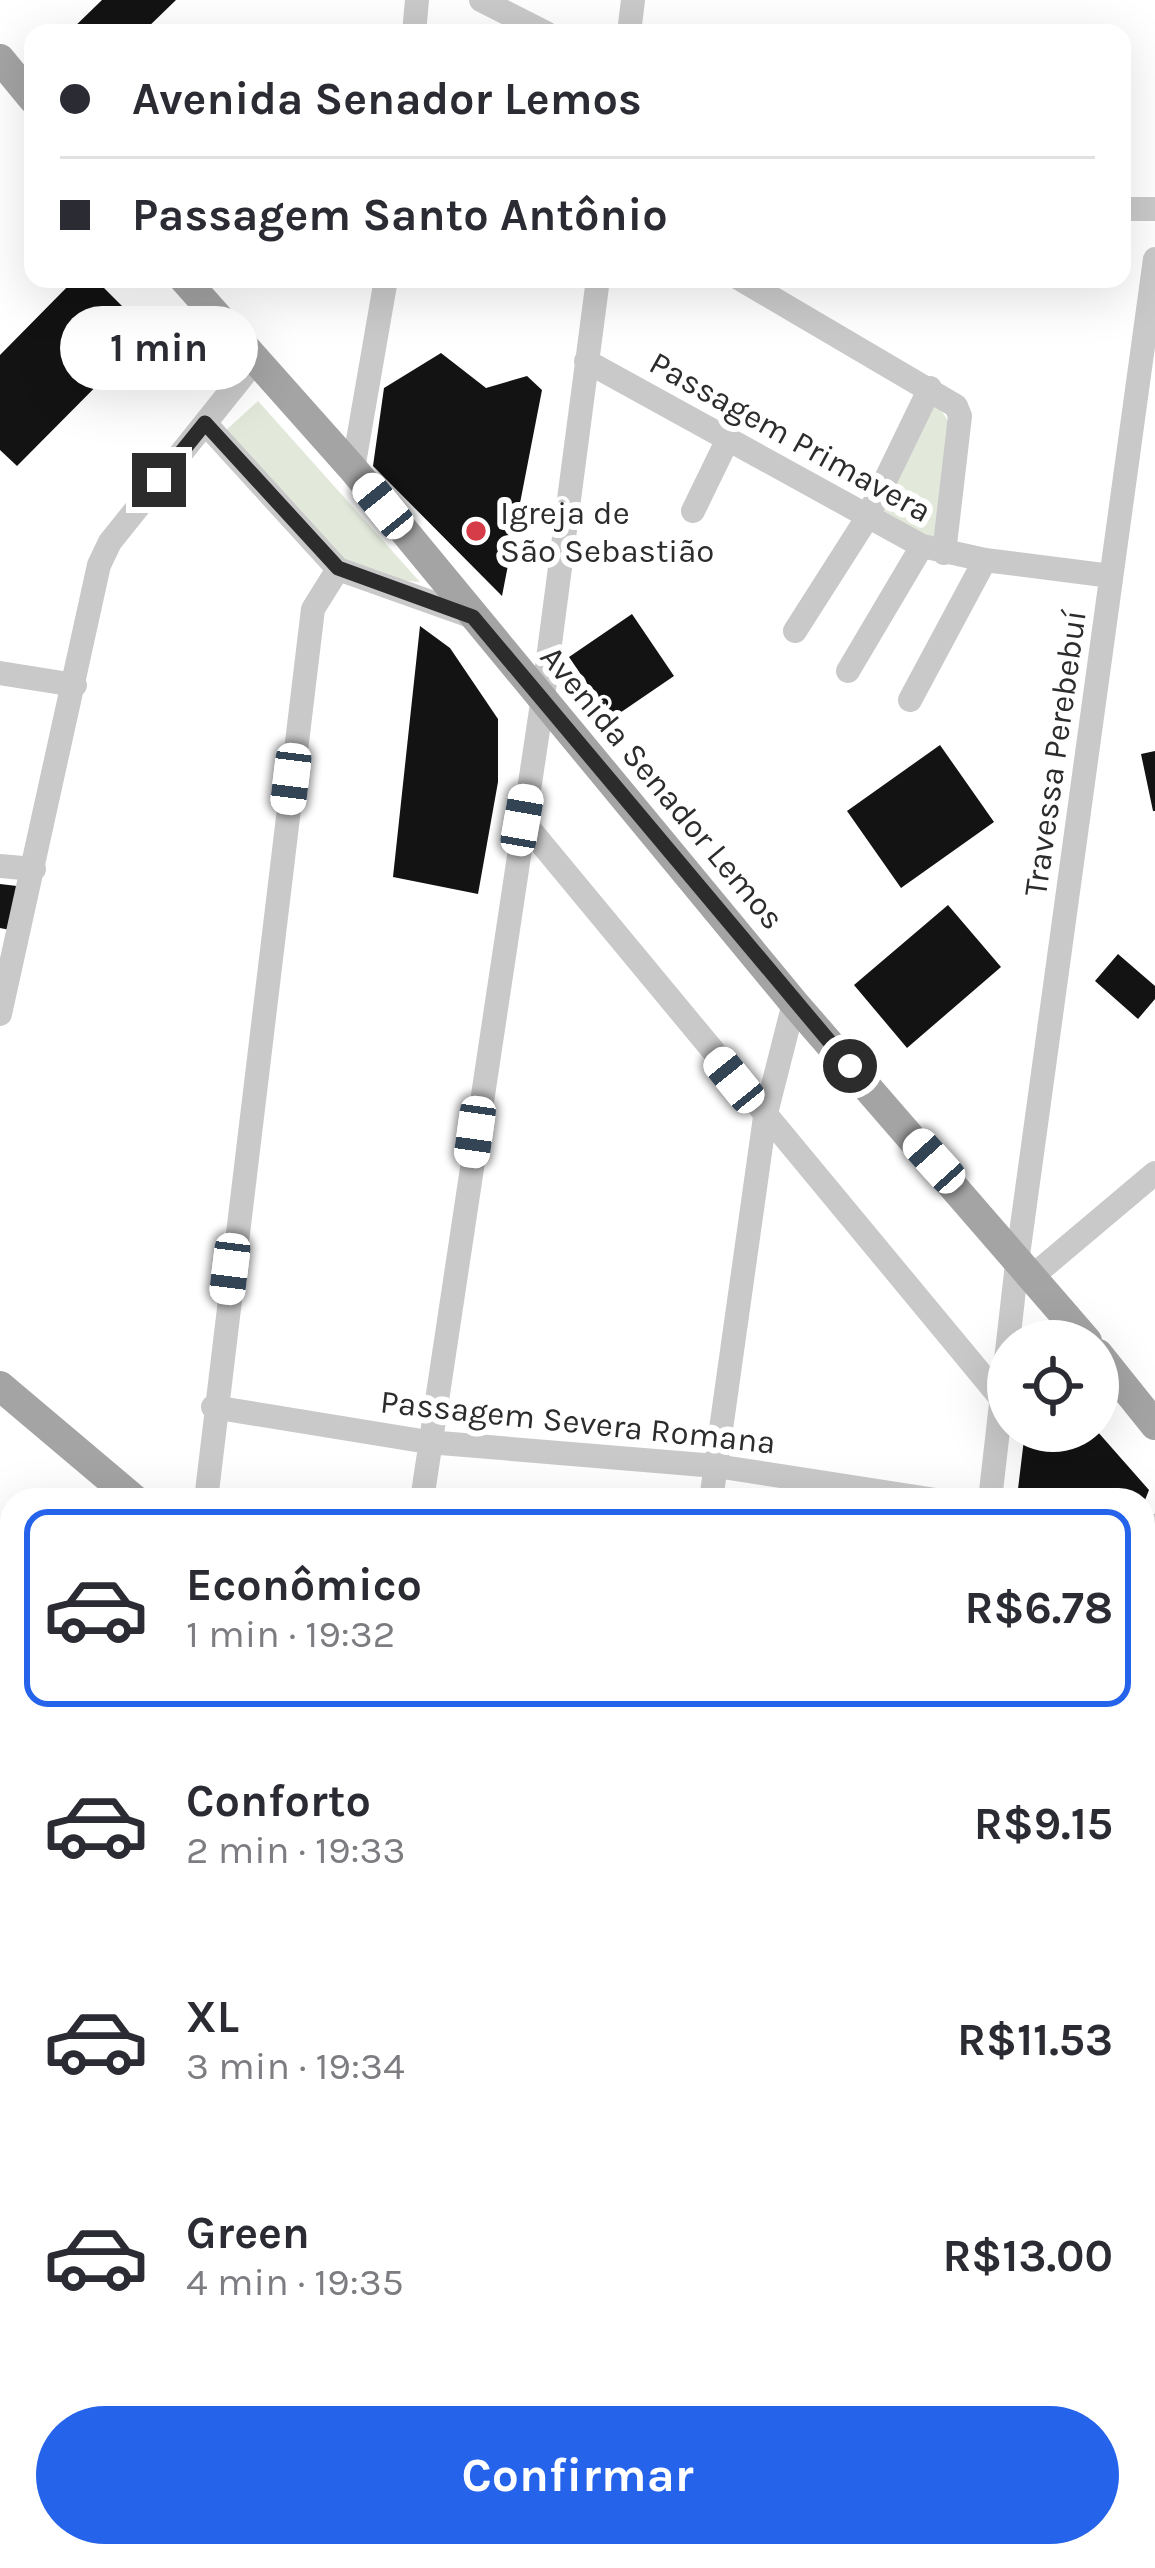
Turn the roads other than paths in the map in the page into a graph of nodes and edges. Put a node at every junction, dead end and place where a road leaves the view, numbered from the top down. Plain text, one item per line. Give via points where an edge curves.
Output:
1 (481, 0) edge
2 (528, 24) edge
3 (1155, 259) edge
4 (192, 288) edge
5 (384, 288) edge
6 (597, 288) edge
7 (756, 288) edge
8 (586, 361) junction
9 (254, 362) junction
10 (930, 388) junction
11 (1144, 398) edge
12 (205, 423) junction
13 (728, 441) junction
14 (353, 469) junction
15 (693, 511) dead end
16 (867, 518) junction
17 (933, 550) junction
18 (985, 560) junction
19 (338, 568) junction
20 (1112, 576) junction
21 (473, 617) junction
22 (795, 631) dead end
23 (848, 671) dead end
24 (0, 673) edge
25 (75, 685) junction
26 (544, 697) junction
27 (910, 700) dead end
28 (522, 820) junction
29 (0, 866) edge
30 (34, 869) junction
31 (794, 1003) junction
32 (0, 1014) edge
33 (765, 1117) junction
34 (1155, 1173) edge
35 (1026, 1265) junction
36 (1015, 1320) edge
37 (1070, 1320) edge
38 (1119, 1380) edge
39 (987, 1382) edge
40 (0, 1386) edge
41 (213, 1407) junction
42 (1155, 1425) edge
43 (428, 1442) junction
44 (995, 1452) edge
45 (716, 1466) junction
46 (121, 1488) edge
47 (207, 1488) edge
48 (423, 1488) edge
49 (713, 1488) edge
50 (858, 1488) edge
51 (991, 1488) edge

1 - 2 street
3 - 11 street, Travessa Perebebuí
4 - 9 main road, Avenida Senador Lemos
5 - 14 street
6 - 8 street
7 - 10 street
8 - 13 street, Passagem Primavera
8 - 26 street
9 - 12 street
9 - 14 main road, Avenida Senador Lemos
10 - 16 street
10 - 17 street via 960,416
11 - 20 street, Travessa Perebebuí
12 - 19 street
12 - 25 street via 110,542
13 - 15 street
13 - 16 street, Passagem Primavera
14 - 21 main road, Avenida Senador Lemos
16 - 17 street, Passagem Primavera
16 - 22 street
17 - 18 street, Passagem Primavera
17 - 23 street
18 - 20 street, Passagem Primavera
18 - 27 street
19 - 21 street
19 - 41 street via 313,609
20 - 35 street, Travessa Perebebuí
21 - 26 main road, Avenida Senador Lemos
24 - 25 street
25 - 30 street
26 - 28 street
26 - 31 main road, Avenida Senador Lemos
28 - 33 street
28 - 43 street
29 - 30 street
30 - 32 street
31 - 33 street
31 - 35 main road, Avenida Senador Lemos
33 - 39 street
33 - 45 street
34 - 35 street
35 - 36 street, Travessa Perebebuí
35 - 37 main road, Avenida Senador Lemos
38 - 42 main road
40 - 46 main road
41 - 43 street, Passagem Severa Romana
41 - 47 street
43 - 45 street, Passagem Severa Romana
43 - 48 street
44 - 51 street, Travessa Perebebuí
45 - 49 street
45 - 50 street, Passagem Severa Romana

